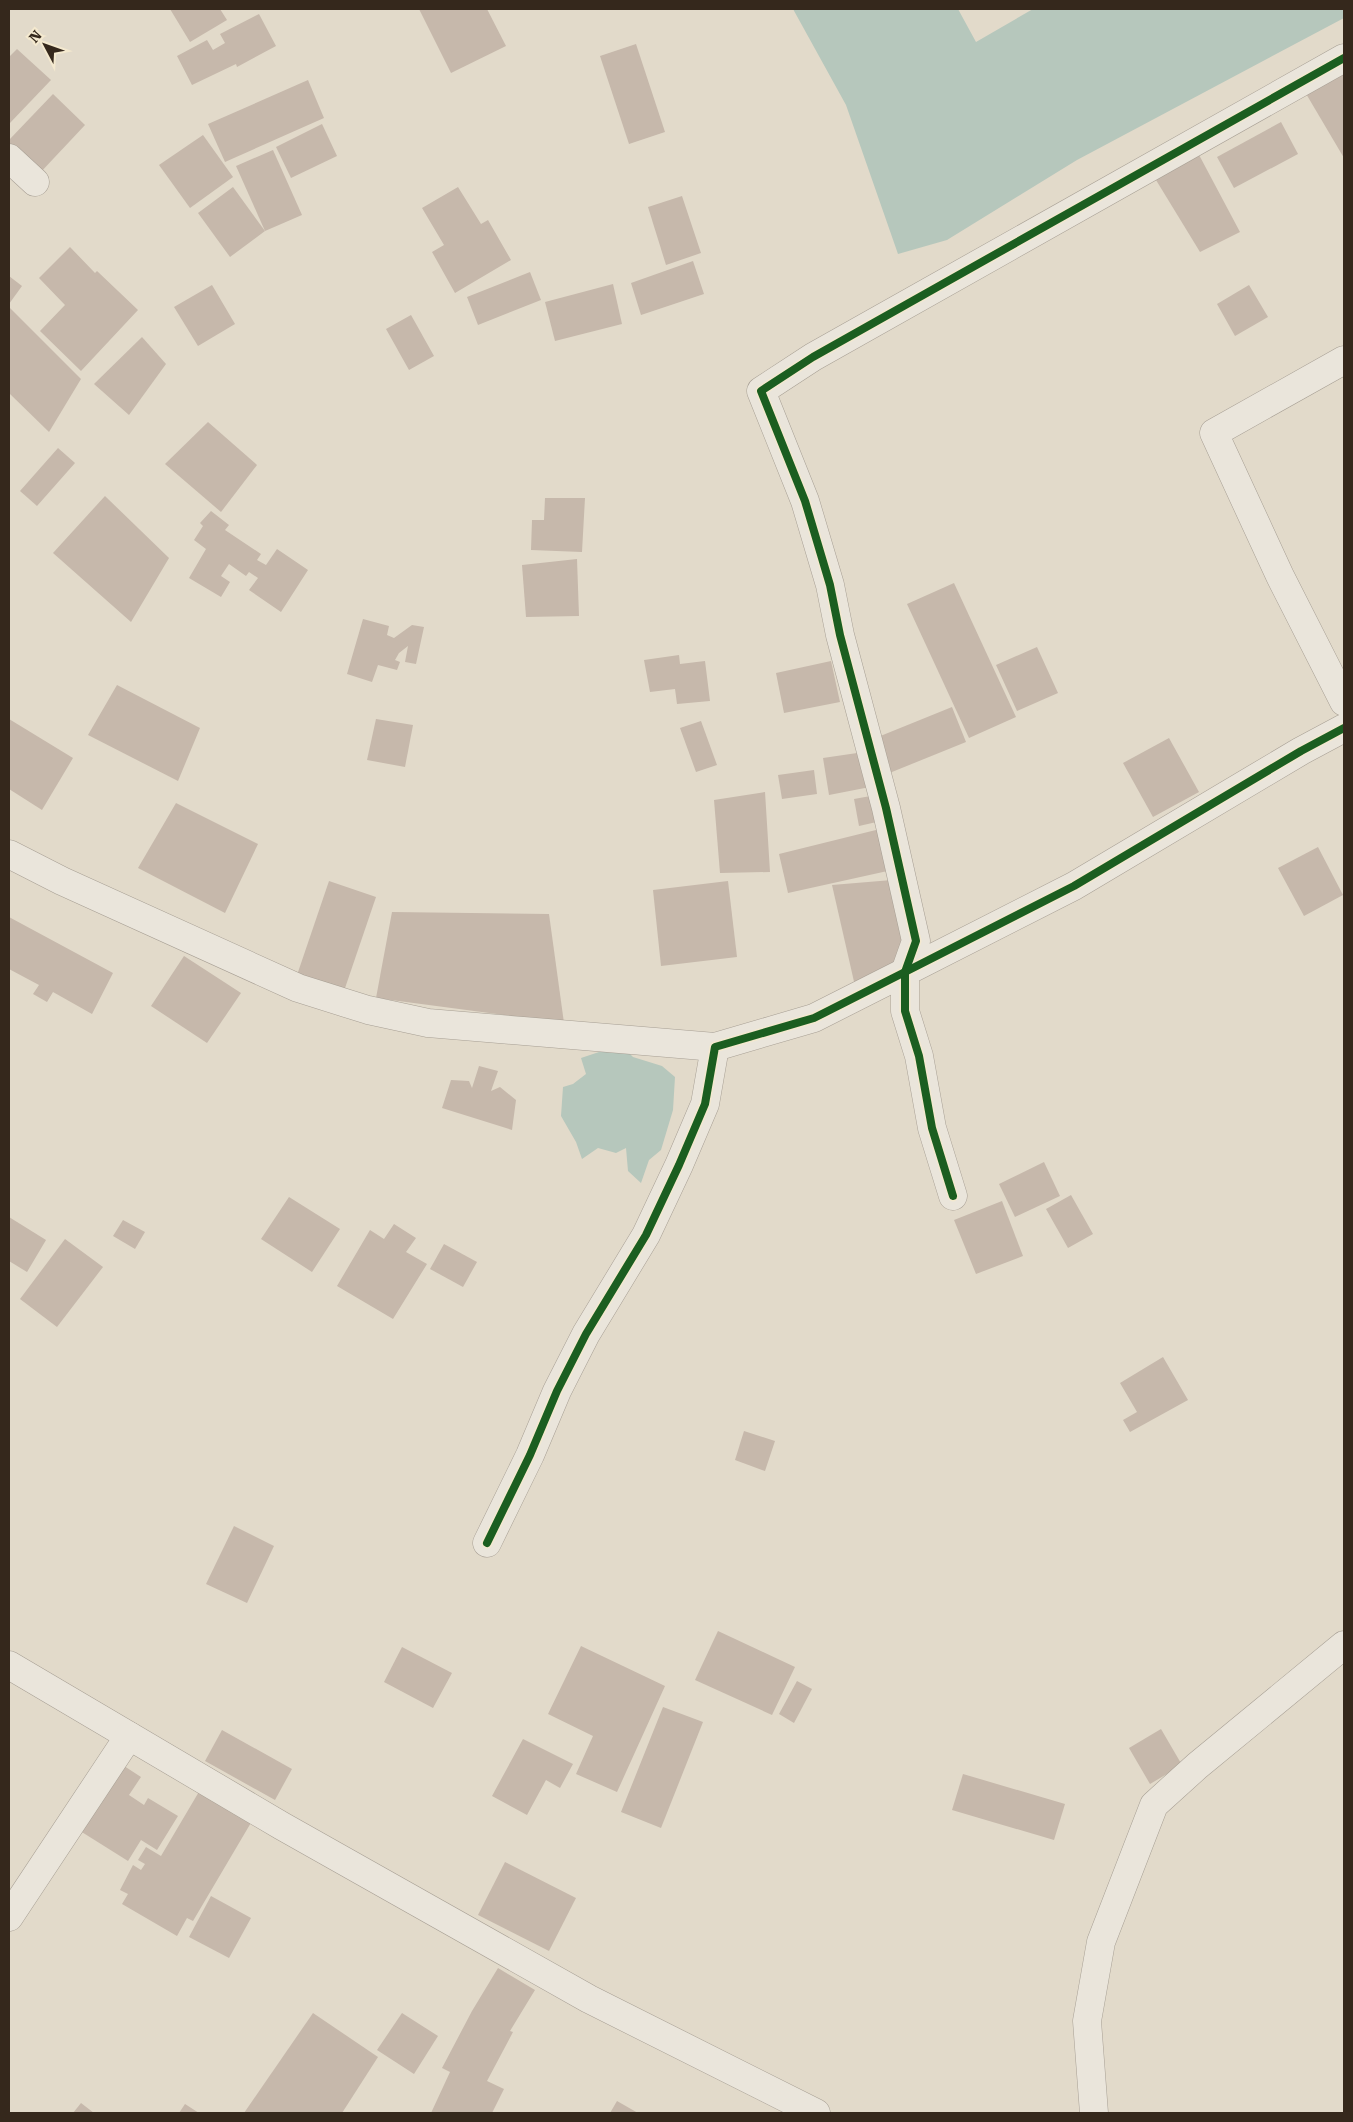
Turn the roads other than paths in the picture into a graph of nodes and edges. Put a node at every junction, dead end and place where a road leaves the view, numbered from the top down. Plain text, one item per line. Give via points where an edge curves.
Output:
1 (1344, 58) edge
2 (9, 158) edge
3 (35, 182) dead end
4 (1344, 360) edge
5 (1344, 702) edge
6 (1344, 728) edge
7 (9, 854) edge
8 (905, 972) junction
9 (715, 1047) junction
10 (953, 1196) dead end
11 (487, 1543) dead end
12 (1344, 1645) edge
13 (9, 1665) edge
14 (128, 1736) junction
15 (9, 1917) edge
16 (816, 2113) edge
17 (1094, 2113) edge

1 - 8 street via 822,352 761,391 805,501 830,585 886,808 916,941
2 - 3 street
4 - 5 street via 1214,433 1280,576
6 - 8 street via 1074,886
7 - 9 street via 298,988 368,1010 428,1023
8 - 9 street via 814,1018
8 - 10 street via 905,1011 919,1056 932,1128
9 - 11 street via 705,1104 679,1165 646,1235 586,1334 557,1391
12 - 17 street via 1154,1805 1101,1942 1087,2022
13 - 14 street
14 - 15 street
14 - 16 street via 589,1999

